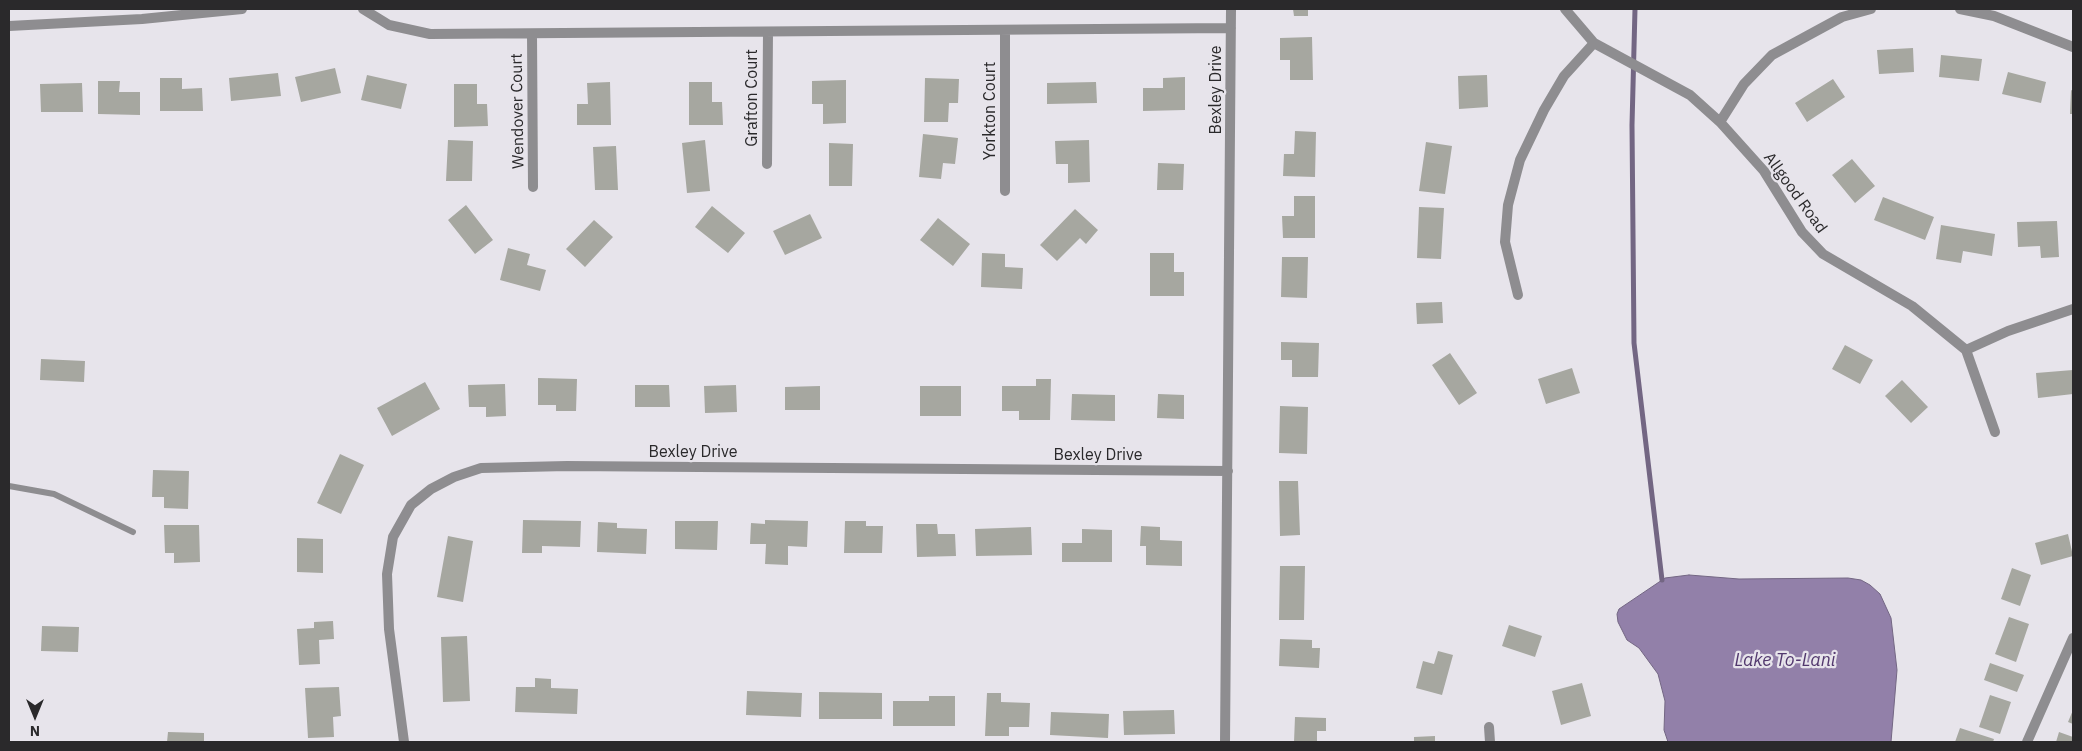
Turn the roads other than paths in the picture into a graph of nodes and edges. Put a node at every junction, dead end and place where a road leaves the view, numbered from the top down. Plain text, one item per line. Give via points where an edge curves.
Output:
1 (242, 9) edge
2 (363, 9) edge
3 (1231, 9) edge
4 (1565, 9) edge
5 (1871, 9) edge
6 (1960, 9) edge
7 (9, 26) edge
8 (1231, 28) junction
9 (1005, 31) junction
10 (768, 32) junction
11 (532, 34) junction
12 (1594, 43) junction
13 (2073, 47) edge
14 (1720, 122) junction
15 (767, 164) dead end
16 (534, 188) dead end
17 (1005, 191) dead end
18 (1518, 295) dead end
19 (2073, 309) edge
20 (1966, 350) junction
21 (1995, 432) dead end
22 (1228, 471) junction
23 (9, 486) edge
24 (133, 532) dead end
25 (2073, 638) edge
26 (1489, 727) dead end
27 (404, 742) edge
28 (1225, 742) edge
29 (1490, 742) edge
30 (2027, 742) edge

1 - 7 street via 142,19
2 - 11 street via 389,24 430,34
3 - 8 street, Bexley Drive
4 - 12 street, Allgood Road
5 - 14 street via 1842,17 1772,55 1744,84
6 - 13 street via 1994,16
8 - 9 street
8 - 22 street, Bexley Drive
9 - 10 street
9 - 17 street, Yorkton Court
10 - 11 street
10 - 15 street, Grafton Court
11 - 16 street, Wendover Court
12 - 14 street, Allgood Road via 1690,95
12 - 18 street via 1564,76 1520,160 1508,205 1505,242
14 - 20 street, Allgood Road via 1764,171 1802,232 1823,254 1912,306
19 - 20 street via 2008,331
20 - 21 street
22 - 27 street, Bexley Drive via 481,468 454,477 411,505 392,536 387,574 389,630
22 - 28 street, Bexley Drive
23 - 24 lane via 54,494
25 - 30 street
26 - 29 street

